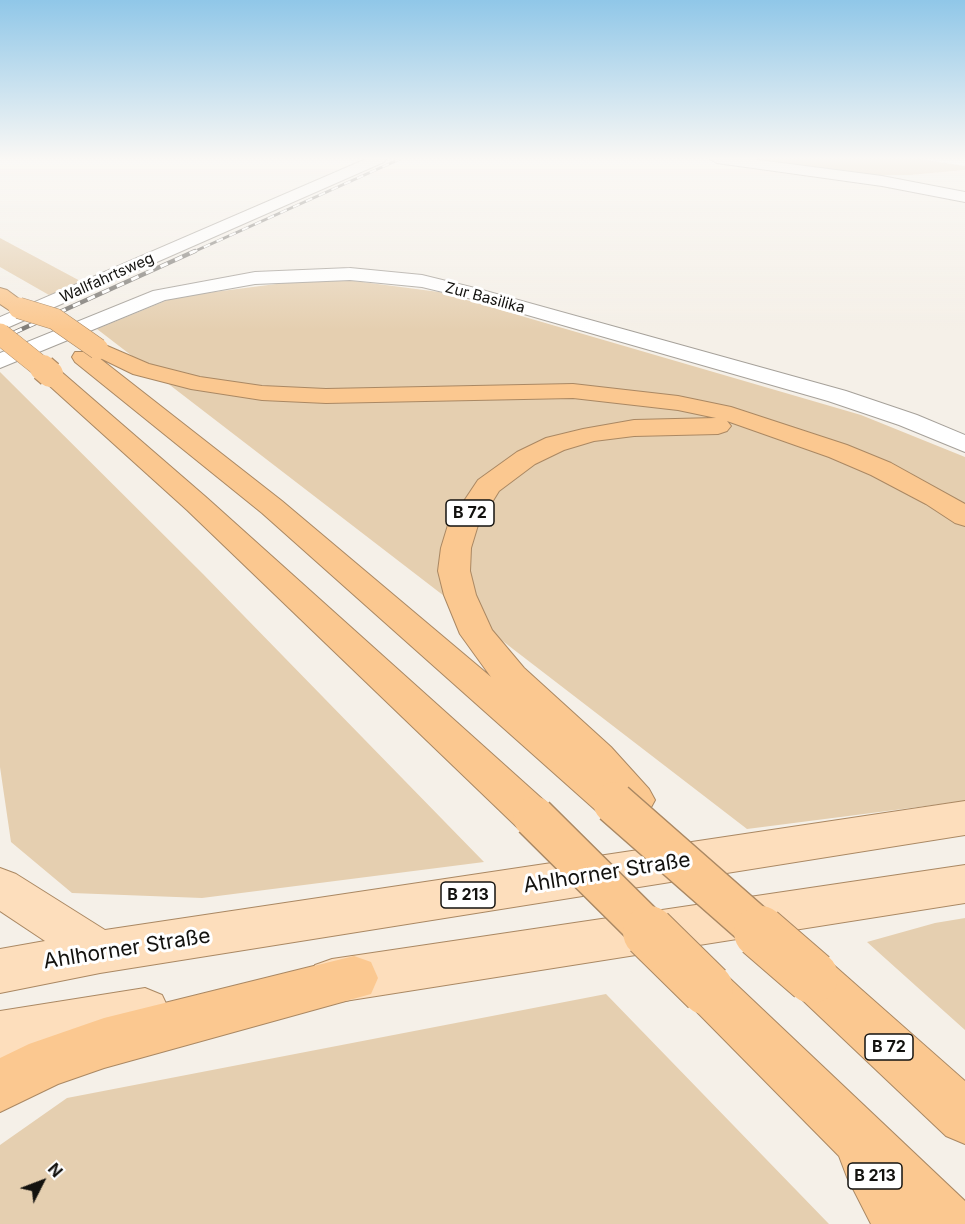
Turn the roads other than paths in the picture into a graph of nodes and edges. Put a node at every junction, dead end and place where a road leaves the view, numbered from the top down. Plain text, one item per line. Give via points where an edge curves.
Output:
1 (249, 216) edge
2 (8, 300) edge
3 (0, 325) edge
4 (0, 334) edge
5 (90, 353) junction
6 (0, 361) edge
7 (797, 437) junction
8 (965, 444) edge
9 (965, 517) edge
10 (625, 802) junction
11 (965, 818) edge
12 (965, 884) edge
13 (0, 887) edge
14 (100, 952) junction
15 (0, 971) edge
16 (354, 978) junction
17 (0, 1035) edge
18 (0, 1086) edge
19 (965, 1117) edge
20 (849, 1127) junction
21 (902, 1224) edge
22 (947, 1224) edge

1 - 3 street, Wallfahrtsweg
2 - 5 highway, B 72
4 - 20 highway, bridge via 206,512 534,817
5 - 7 highway, B 72 via 199,384 262,393 326,396 532,391 626,395 731,414
5 - 10 highway, B 72
6 - 8 street, Zur Basilika via 160,295 255,278 350,274 422,281 476,294 837,396
7 - 9 highway, B 72 via 881,469
7 - 10 highway, B 72 via 707,425 592,434 555,444 507,471 488,486 463,525 454,571 477,634 511,676 597,757
10 - 19 highway, B 72, bridge via 693,871
11 - 14 main road, Ahlhorner Straße / B 213
12 - 16 main road
13 - 14 main road
14 - 15 main road, Ahlhorner Straße / B 213
16 - 17 main road
16 - 18 highway via 104,1043 47,1062
20 - 21 highway, B 213
20 - 22 highway

